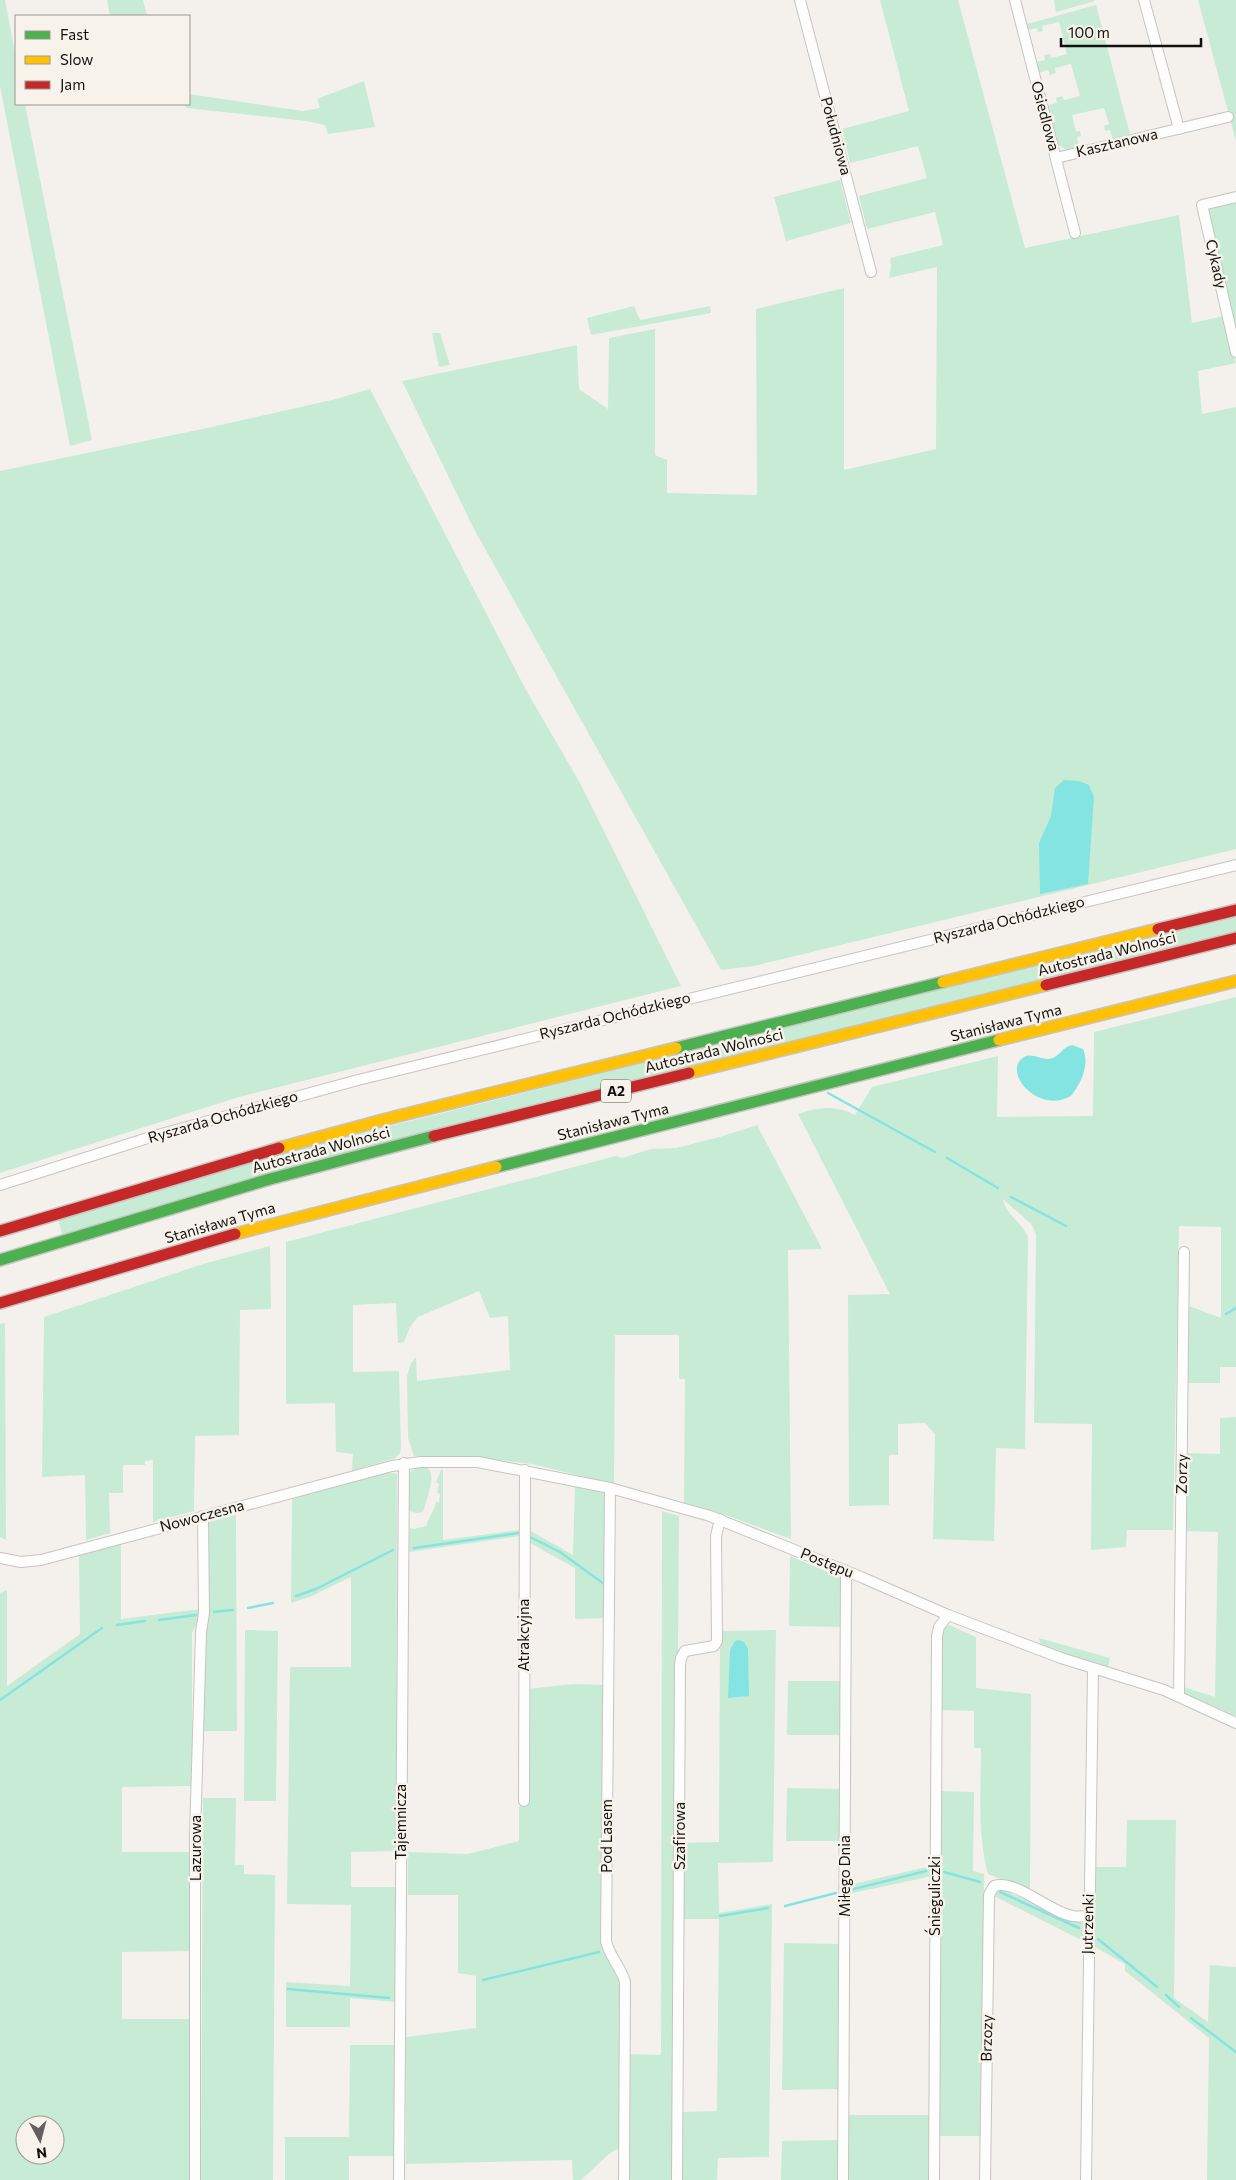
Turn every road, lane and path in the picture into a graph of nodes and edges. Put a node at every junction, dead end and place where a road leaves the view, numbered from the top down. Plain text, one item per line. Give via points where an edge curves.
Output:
1 (800, 0) edge
2 (1015, 0) edge
3 (1144, 0) edge
4 (1228, 117) dead end
5 (1179, 129) junction
6 (1056, 158) junction
7 (1236, 198) edge
8 (1075, 233) dead end
9 (872, 272) dead end
10 (1236, 352) edge
11 (1236, 865) edge
12 (1236, 910) edge
13 (1236, 938) edge
14 (1236, 981) edge
15 (0, 1186) edge
16 (0, 1231) edge
17 (1184, 1252) dead end
18 (0, 1260) edge
19 (0, 1303) edge
20 (404, 1464) junction
21 (525, 1470) junction
22 (610, 1488) junction
23 (203, 1516) junction
24 (720, 1519) junction
25 (0, 1558) edge
26 (846, 1572) junction
27 (948, 1615) junction
28 (1093, 1668) junction
29 (1179, 1696) junction
30 (1236, 1723) edge
31 (524, 1801) dead end
32 (1088, 1916) junction
33 (195, 2180) edge
34 (399, 2180) edge
35 (624, 2180) edge
36 (677, 2180) edge
37 (844, 2180) edge
38 (934, 2180) edge
39 (985, 2180) edge
40 (1086, 2180) edge

1 - 9 street, Południowa
2 - 6 street, Osiedlowa
3 - 5 street, Kasztanowa
4 - 5 street, Kasztanowa
5 - 6 street, Kasztanowa
6 - 8 street, Osiedlowa
7 - 10 street, Cykady via 1202,205
11 - 15 street, Ryszarda Ochódzkiego via 358,1080 163,1133
12 - 16 main road, Autostrada Wolności / A2 via 407,1114 254,1154
13 - 18 main road, Autostrada Wolności / A2 via 395,1145
14 - 19 main road, Stanisława Tyma via 329,1209
17 - 29 street, Zorzy
20 - 21 street, Postępu via 478,1462
20 - 23 street, Nowoczesna
20 - 34 street, Tajemnicza
21 - 22 street, Postępu
21 - 31 street, Atrakcyjna
22 - 24 street, Postępu
22 - 35 street, Pod Lasem via 606,1941 625,1982
23 - 25 street, Nowoczesna via 41,1560 21,1562
23 - 33 street, Lazurowa via 204,1613 195,1836
24 - 26 street, Postępu
24 - 36 street, Szafirowa via 716,1536 717,1641 708,1648 684,1651 680,1665
26 - 27 street, Postępu
26 - 37 street, Miłego Dnia
27 - 28 street, Postępu
27 - 38 street, Śnieguliczki via 937,1636
28 - 29 street, Postępu
28 - 32 street, Jutrzenki
29 - 30 street, Postępu
32 - 39 street, Brzozy via 1072,1916 999,1884 988,1895
32 - 40 street, Jutrzenki

